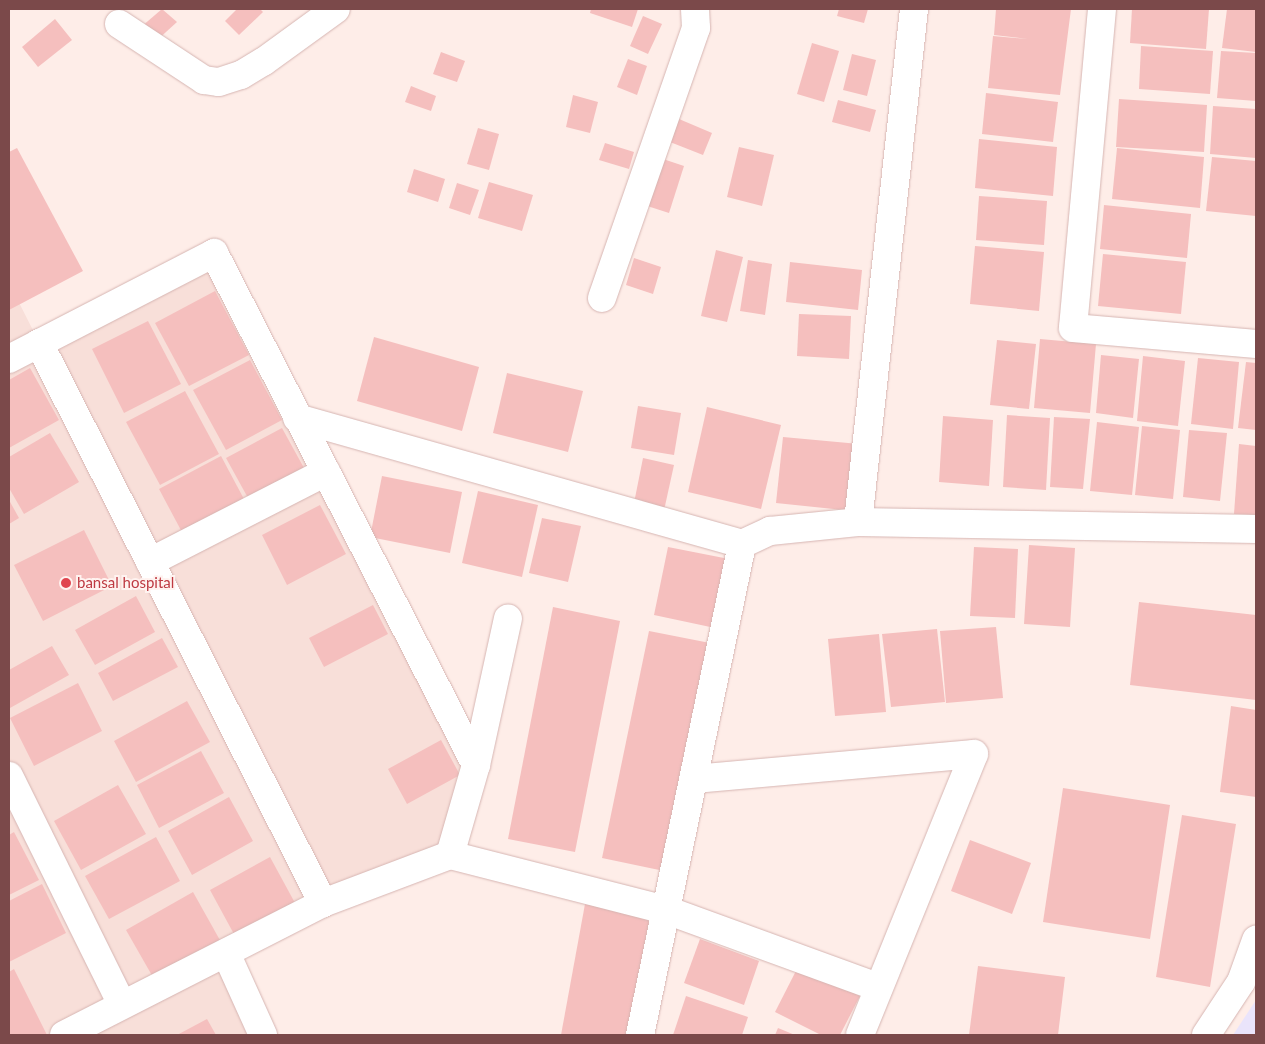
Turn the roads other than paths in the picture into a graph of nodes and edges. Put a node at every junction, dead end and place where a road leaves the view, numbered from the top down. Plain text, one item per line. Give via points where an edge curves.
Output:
1 (336, 9) edge
2 (695, 9) edge
3 (914, 9) edge
4 (1102, 9) edge
5 (118, 24) dead end
6 (602, 298) dead end
7 (40, 343) junction
8 (1256, 344) edge
9 (9, 358) edge
10 (298, 418) junction
11 (326, 472) junction
12 (858, 522) junction
13 (1256, 530) edge
14 (742, 544) junction
15 (150, 562) junction
16 (508, 618) dead end
17 (476, 765) junction
18 (9, 776) edge
19 (694, 779) junction
20 (450, 855) junction
21 (323, 903) junction
22 (666, 910) junction
23 (1256, 940) edge
24 (226, 953) junction
25 (878, 987) junction
26 (122, 1005) junction
27 (64, 1035) edge
28 (264, 1035) edge
29 (640, 1035) edge
30 (860, 1035) edge
31 (1206, 1035) edge

1 - 5 street via 263,62 241,75 218,82 204,80
2 - 6 street via 696,28
3 - 12 street
4 - 8 street via 1073,328
7 - 9 street
7 - 10 street via 214,253
7 - 15 street
10 - 11 street
10 - 14 street
11 - 15 street
11 - 17 street
12 - 13 street
12 - 14 street via 770,531
14 - 19 street
15 - 21 street
16 - 17 street
17 - 20 street
18 - 26 street
19 - 22 street
19 - 25 street via 974,754
20 - 21 street
20 - 22 street
21 - 24 street
22 - 25 street
22 - 29 street
23 - 31 street via 1241,982
24 - 26 street
24 - 28 street
25 - 30 street
26 - 27 street

